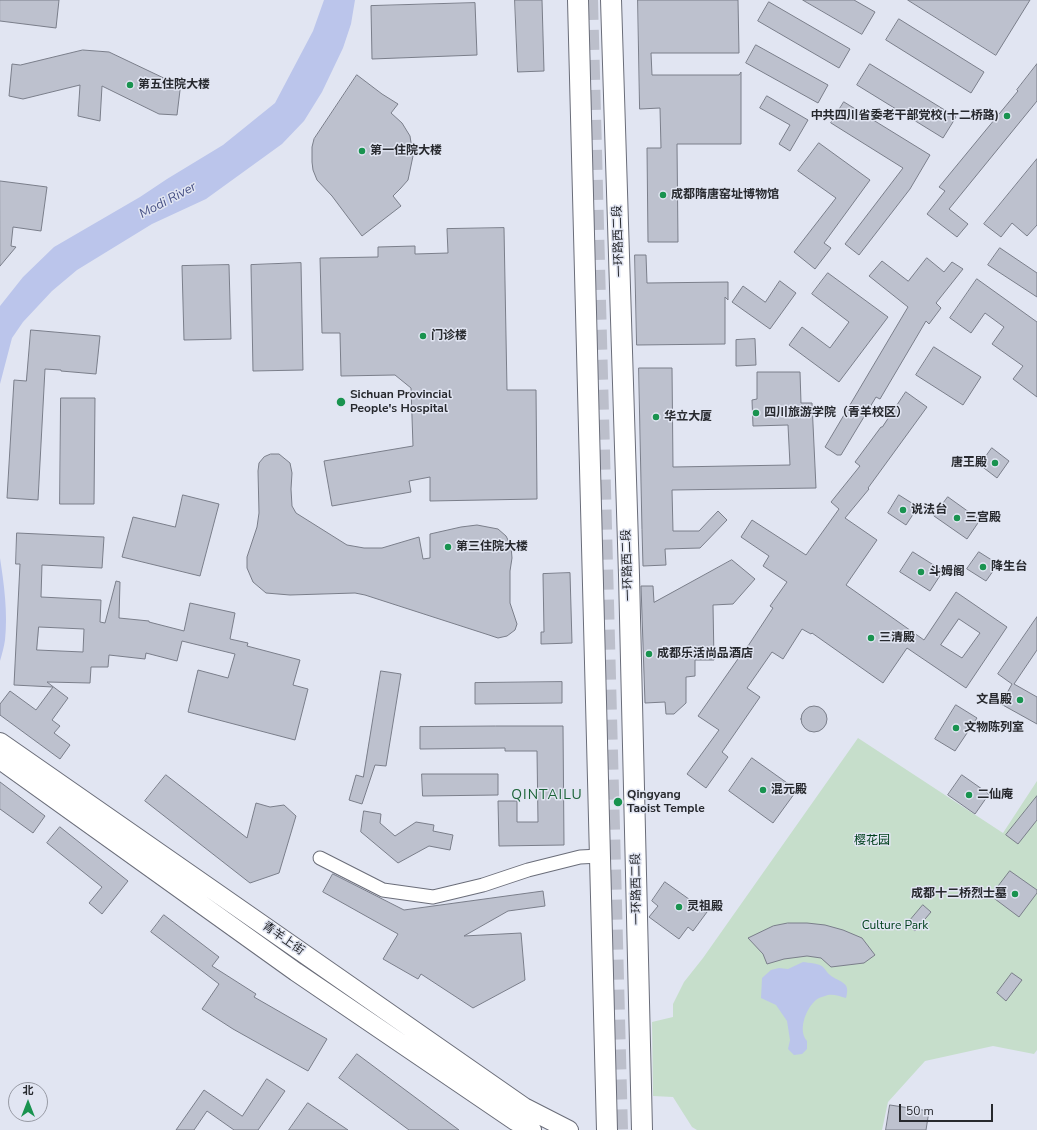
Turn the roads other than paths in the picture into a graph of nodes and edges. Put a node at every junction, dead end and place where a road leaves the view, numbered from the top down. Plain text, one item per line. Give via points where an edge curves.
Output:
1 (578, 0) edge
2 (611, 0) edge
3 (0, 742) edge
4 (0, 760) edge
5 (600, 856) junction
6 (320, 858) dead end
7 (516, 1119) edge
8 (532, 1130) edge
9 (569, 1130) edge
10 (607, 1130) edge
11 (642, 1130) edge

1 - 5 main road
2 - 11 main road, 一环路西二段 via 630,614
3 - 7 main road, 青羊上街
4 - 7 main road, 青羊上街 via 296,972
5 - 6 street via 580,857 528,870 433,898 383,890
5 - 10 main road
7 - 8 main road, 青羊上街
7 - 9 main road, 青羊上街

